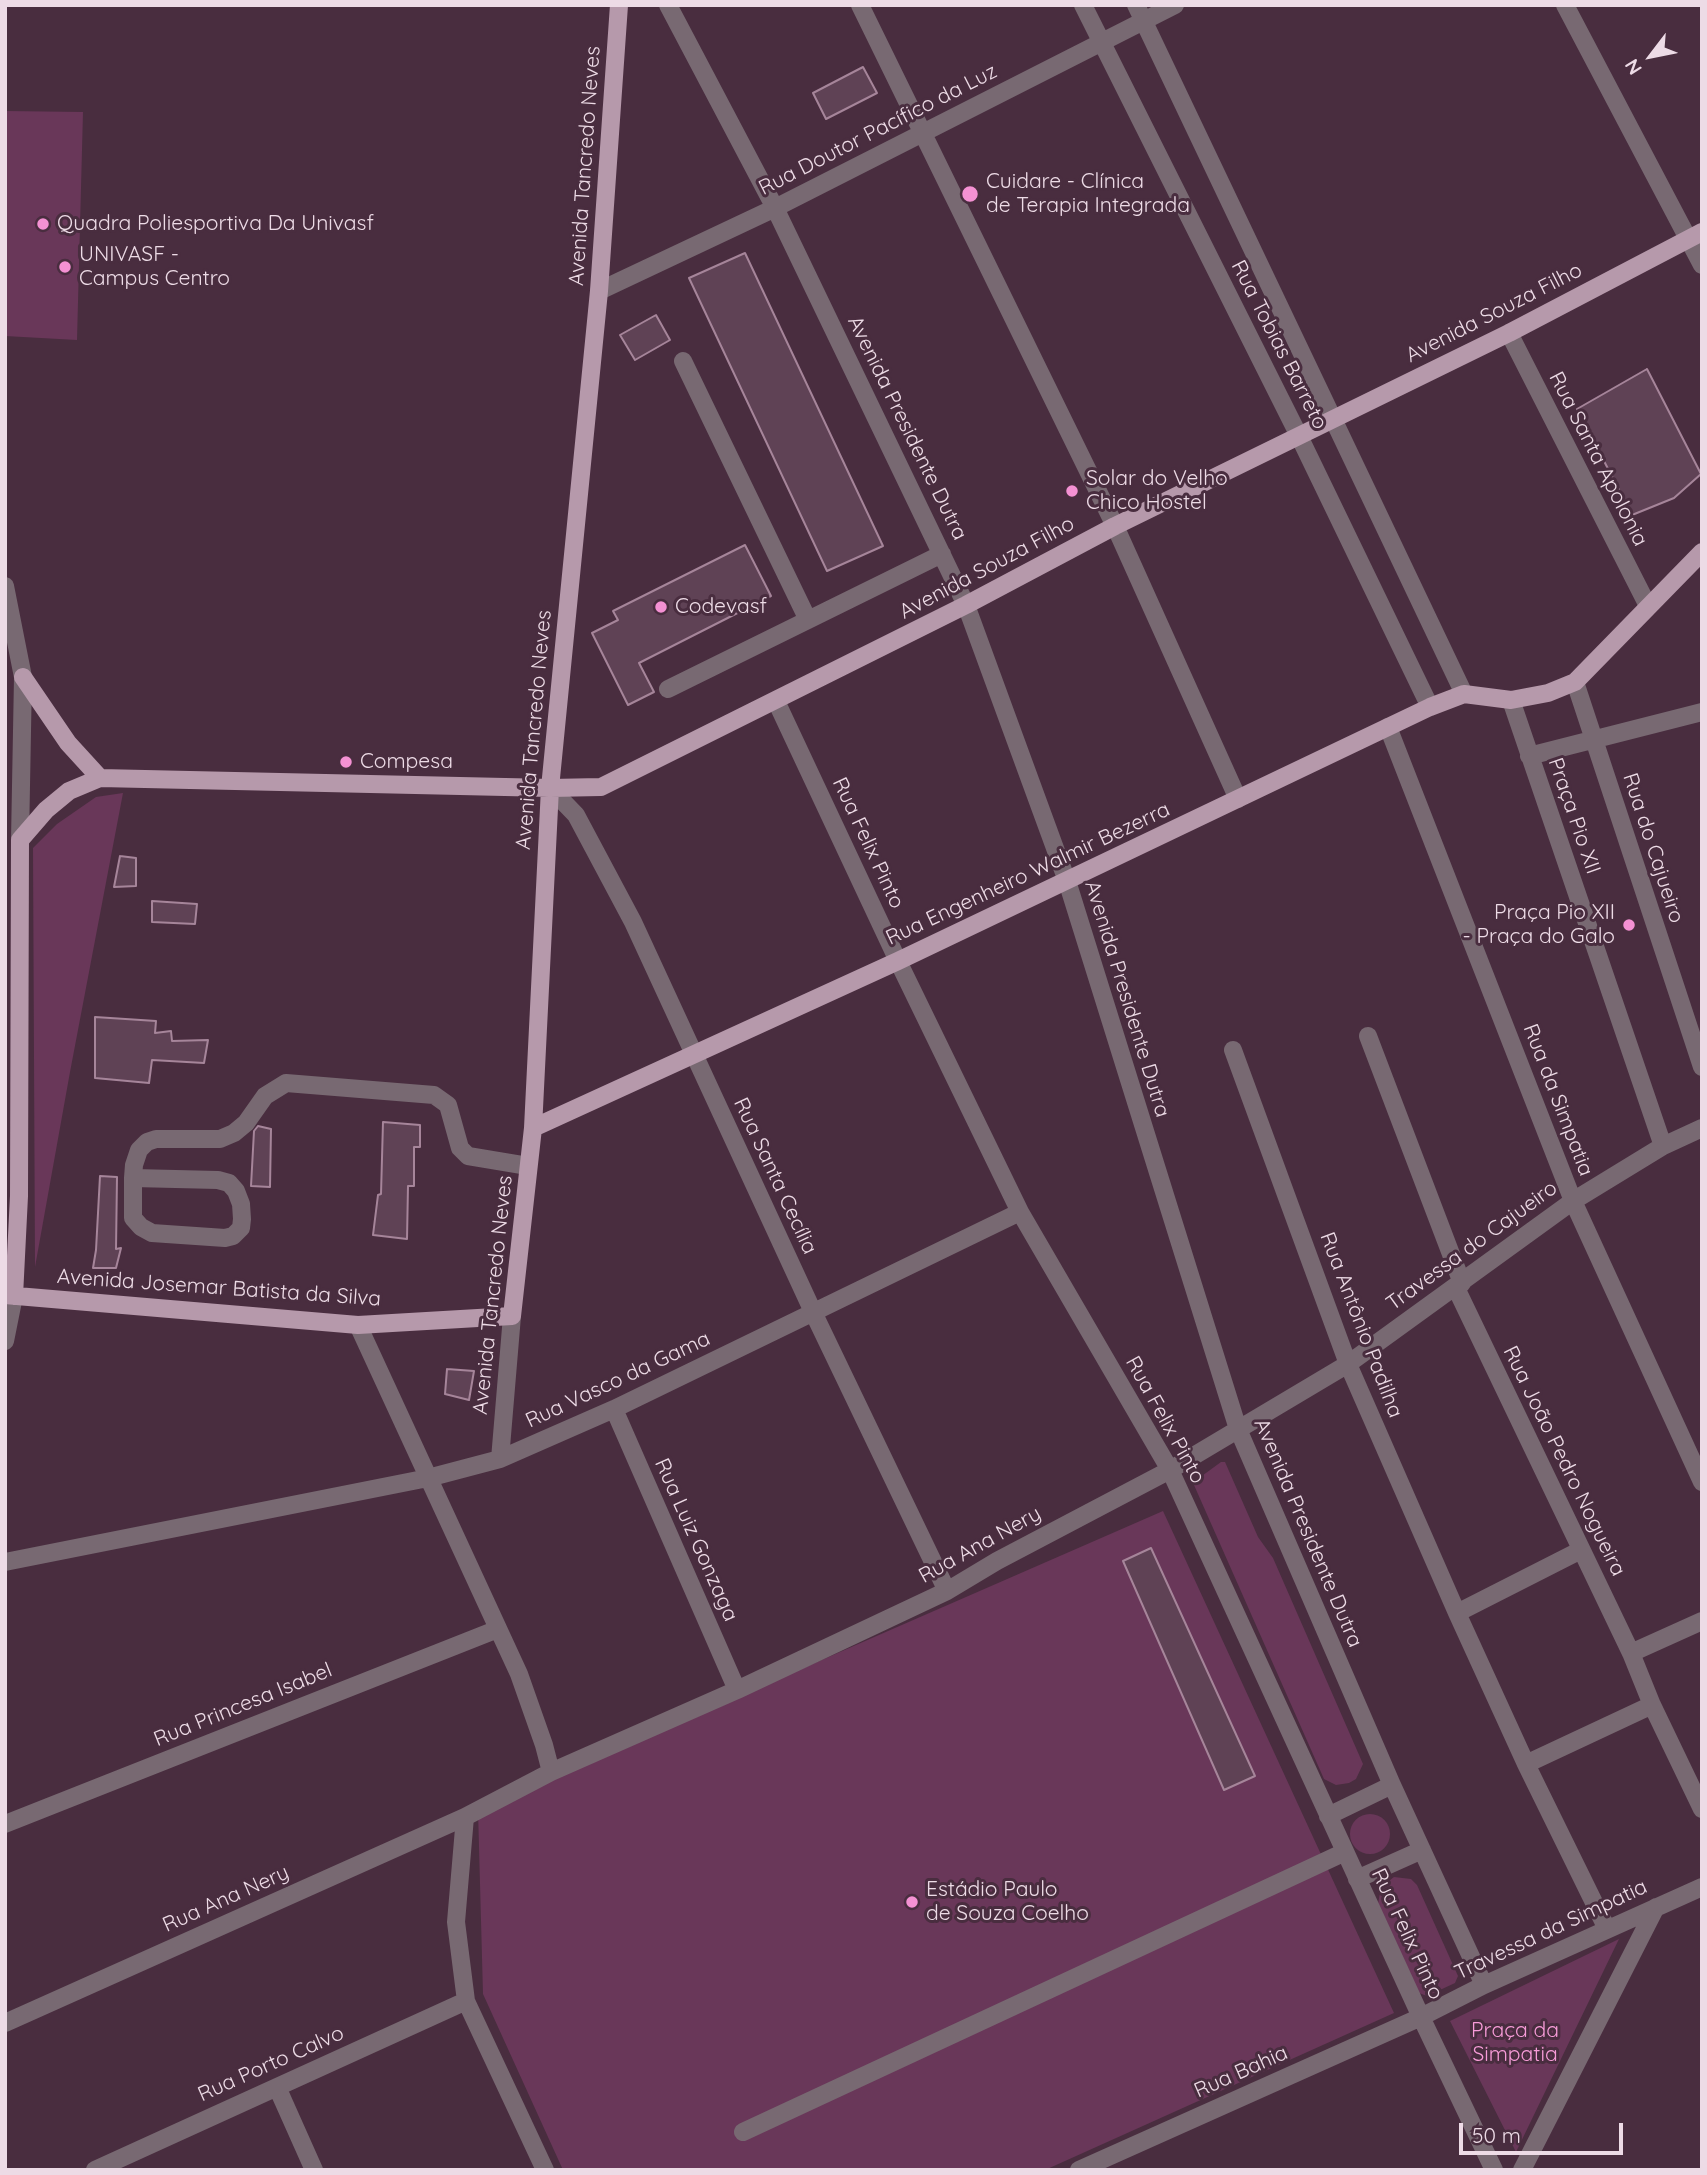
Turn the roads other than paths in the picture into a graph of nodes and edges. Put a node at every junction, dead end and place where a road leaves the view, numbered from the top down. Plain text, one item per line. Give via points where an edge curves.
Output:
1 (619, 5) edge
2 (668, 5) edge
3 (860, 5) edge
4 (1083, 5) edge
5 (1175, 5) edge
6 (1565, 5) edge
7 (1140, 13) edge
8 (1102, 44) junction
9 (923, 132) junction
10 (775, 208) junction
11 (1695, 236) edge
12 (1702, 265) edge
13 (599, 291) junction
14 (1508, 333) junction
15 (684, 360) dead end
16 (1332, 419) junction
17 (1299, 436) junction
18 (1115, 526) junction
19 (1702, 552) edge
20 (942, 554) junction
21 (5, 586) edge
22 (966, 606) junction
23 (1648, 606) junction
24 (808, 620) junction
25 (23, 677) junction
26 (1574, 682) junction
27 (668, 689) dead end
28 (1464, 694) junction
29 (1511, 700) junction
30 (776, 701) junction
31 (1430, 707) junction
32 (1702, 712) edge
33 (1388, 727) junction
34 (1593, 740) junction
35 (1530, 756) junction
36 (100, 778) junction
37 (550, 788) junction
38 (1238, 799) junction
39 (20, 840) junction
40 (1067, 881) junction
41 (898, 961) junction
42 (1367, 1036) dead end
43 (1233, 1050) dead end
44 (694, 1055) junction
45 (1702, 1067) edge
46 (533, 1128) junction
47 (1702, 1128) edge
48 (1663, 1146) junction
49 (528, 1166) junction
50 (133, 1178) junction
51 (12, 1201) edge
52 (1573, 1201) junction
53 (1020, 1212) junction
54 (1459, 1285) junction
55 (9, 1295) edge
56 (814, 1314) junction
57 (512, 1316) junction
58 (358, 1325) junction
59 (5, 1341) edge
60 (1348, 1364) junction
61 (614, 1409) junction
62 (1238, 1429) junction
63 (500, 1459) junction
64 (1170, 1470) junction
65 (428, 1478) junction
66 (1702, 1482) edge
67 (1581, 1550) junction
68 (5, 1562) edge
69 (947, 1591) junction
70 (1457, 1613) junction
71 (1702, 1621) edge
72 (498, 1629) junction
73 (1631, 1653) junction
74 (737, 1690) junction
75 (1652, 1705) junction
76 (1527, 1764) junction
77 (551, 1772) junction
78 (1392, 1785) junction
79 (1702, 1809) edge
80 (465, 1816) junction
81 (1328, 1816) junction
82 (5, 1824) edge
83 (1422, 1850) junction
84 (1345, 1852) junction
85 (1357, 1879) junction
86 (1702, 1887) edge
87 (1656, 1907) junction
88 (1607, 1929) junction
89 (1484, 1985) junction
90 (466, 2001) junction
91 (1421, 2017) junction
92 (5, 2023) edge
93 (276, 2087) junction
94 (743, 2132) dead end
95 (96, 2170) edge
96 (313, 2170) edge
97 (545, 2170) edge
98 (1079, 2170) edge
99 (1494, 2170) edge
100 (1522, 2170) edge

1 - 13 main road, Avenida Tancredo Neves
2 - 10 street, Avenida Presidente Dutra
3 - 9 street
4 - 8 street, Rua Tobias Barreto
5 - 7 street, Rua Doutor Pacífico da Luz
6 - 11 street
7 - 8 street, Rua Doutor Pacífico da Luz
7 - 16 street, Rua Tobias Barreto
8 - 9 street, Rua Doutor Pacífico da Luz
8 - 17 street, Rua Tobias Barreto
9 - 10 street, Rua Doutor Pacífico da Luz
9 - 18 street
10 - 13 street, Rua Doutor Pacífico da Luz
10 - 20 street, Avenida Presidente Dutra
11 - 12 street
11 - 14 main road, Avenida Souza Filho
13 - 37 main road, Avenida Tancredo Neves
14 - 16 main road, Avenida Souza Filho
14 - 23 street, Rua Santa Apolonia
15 - 24 street
16 - 17 main road, Avenida Souza Filho
16 - 28 street, Rua Tobias Barreto
17 - 18 main road, Avenida Souza Filho
17 - 31 street, Rua Tobias Barreto
18 - 22 main road, Avenida Souza Filho
18 - 38 street
19 - 23 main road
20 - 22 street, Avenida Presidente Dutra
20 - 24 street
21 - 25 street
22 - 30 main road, Avenida Souza Filho
22 - 40 street, Avenida Presidente Dutra
23 - 26 main road
24 - 27 street
25 - 36 main road via 68,743
25 - 39 street
26 - 29 main road, Rua Engenheiro Walmir Bezerra
26 - 34 street, Rua do Cajueiro
28 - 29 main road, Rua Engenheiro Walmir Bezerra
28 - 31 main road, Rua Engenheiro Walmir Bezerra
29 - 35 street, Praça Pio XII
30 - 37 main road, Avenida Souza Filho via 601,787
30 - 41 street, Rua Felix Pinto
31 - 33 main road, Rua Engenheiro Walmir Bezerra
32 - 34 street
33 - 38 main road, Rua Engenheiro Walmir Bezerra
33 - 52 street, Rua da Simpatia
34 - 35 street
34 - 45 street, Rua do Cajueiro
35 - 48 street, Praça Pio XII
36 - 37 main road, Avenida Souza Filho
36 - 39 main road via 69,792
37 - 44 street, Rua Santa Cecília via 576,815 633,922
37 - 46 main road, Avenida Tancredo Neves
38 - 40 main road, Rua Engenheiro Walmir Bezerra
39 - 51 main road
40 - 41 main road, Rua Engenheiro Walmir Bezerra
40 - 62 street, Avenida Presidente Dutra
41 - 44 main road, Rua Engenheiro Walmir Bezerra
41 - 53 street, Rua Felix Pinto
42 - 54 street, Rua João Pedro Nogueira
43 - 60 street, Rua Antônio Padilha
44 - 46 main road, Rua Engenheiro Walmir Bezerra
44 - 56 street, Rua Santa Cecília
46 - 49 main road, Avenida Tancredo Neves
47 - 48 street, Travessa do Cajueiro
48 - 52 street, Travessa do Cajueiro
49 - 50 street via 468,1156 460,1148 448,1105 434,1095 286,1083 265,1096 246,1123 220,1139 147,1142 139,1150
49 - 57 main road, Avenida Tancredo Neves
50 - 50 street via 229,1183 241,1204 241,1228 225,1238 152,1233 133,1218
51 - 55 main road
52 - 54 street, Travessa do Cajueiro
52 - 66 street, Rua da Simpatia
53 - 56 street, Rua Vasco da Gama
53 - 64 street, Rua Felix Pinto
54 - 60 street, Travessa do Cajueiro
54 - 67 street, Rua João Pedro Nogueira
55 - 58 main road, Avenida Josemar Batista da Silva
55 - 59 street
56 - 61 street, Rua Vasco da Gama
56 - 69 street, Rua Santa Cecília
57 - 58 main road, Avenida Josemar Batista da Silva
57 - 63 street, Avenida Tancredo Neves
58 - 65 street
60 - 62 street, Travessa do Cajueiro
60 - 70 street, Rua Antônio Padilha
61 - 63 street, Rua Vasco da Gama
61 - 74 street, Rua Luiz Gonzaga
62 - 64 street, Rua Ana Nery
62 - 78 street, Avenida Presidente Dutra
63 - 65 street, Rua Vasco da Gama
64 - 69 street, Rua Ana Nery
64 - 81 street, Rua Felix Pinto
65 - 68 street, Rua Vasco da Gama
65 - 72 street
67 - 70 street
67 - 73 street, Rua João Pedro Nogueira
69 - 74 street, Rua Ana Nery
70 - 76 street, Rua Antônio Padilha
71 - 73 street
72 - 77 street via 519,1674
72 - 82 street, Rua Princesa Isabel
73 - 75 street, Rua João Pedro Nogueira
74 - 77 street, Rua Ana Nery
75 - 76 street
75 - 79 street, Rua João Pedro Nogueira
76 - 88 street, Rua Antônio Padilha
77 - 80 street, Rua Ana Nery
78 - 81 street
78 - 83 street, Avenida Presidente Dutra
80 - 90 street via 456,1922
80 - 92 street, Rua Ana Nery
81 - 84 street, Rua Felix Pinto
83 - 85 street
83 - 89 street, Avenida Presidente Dutra
84 - 85 street, Rua Felix Pinto
84 - 94 street
85 - 91 street, Rua Felix Pinto
86 - 87 street, Travessa da Simpatia
87 - 88 street, Travessa da Simpatia
87 - 100 street
88 - 89 street, Travessa da Simpatia
89 - 91 street, Travessa da Simpatia
90 - 93 street, Rua Porto Calvo
90 - 97 street
91 - 98 street, Rua Bahia
91 - 99 street, Rua Felix Pinto
93 - 95 street, Rua Porto Calvo
93 - 96 street

